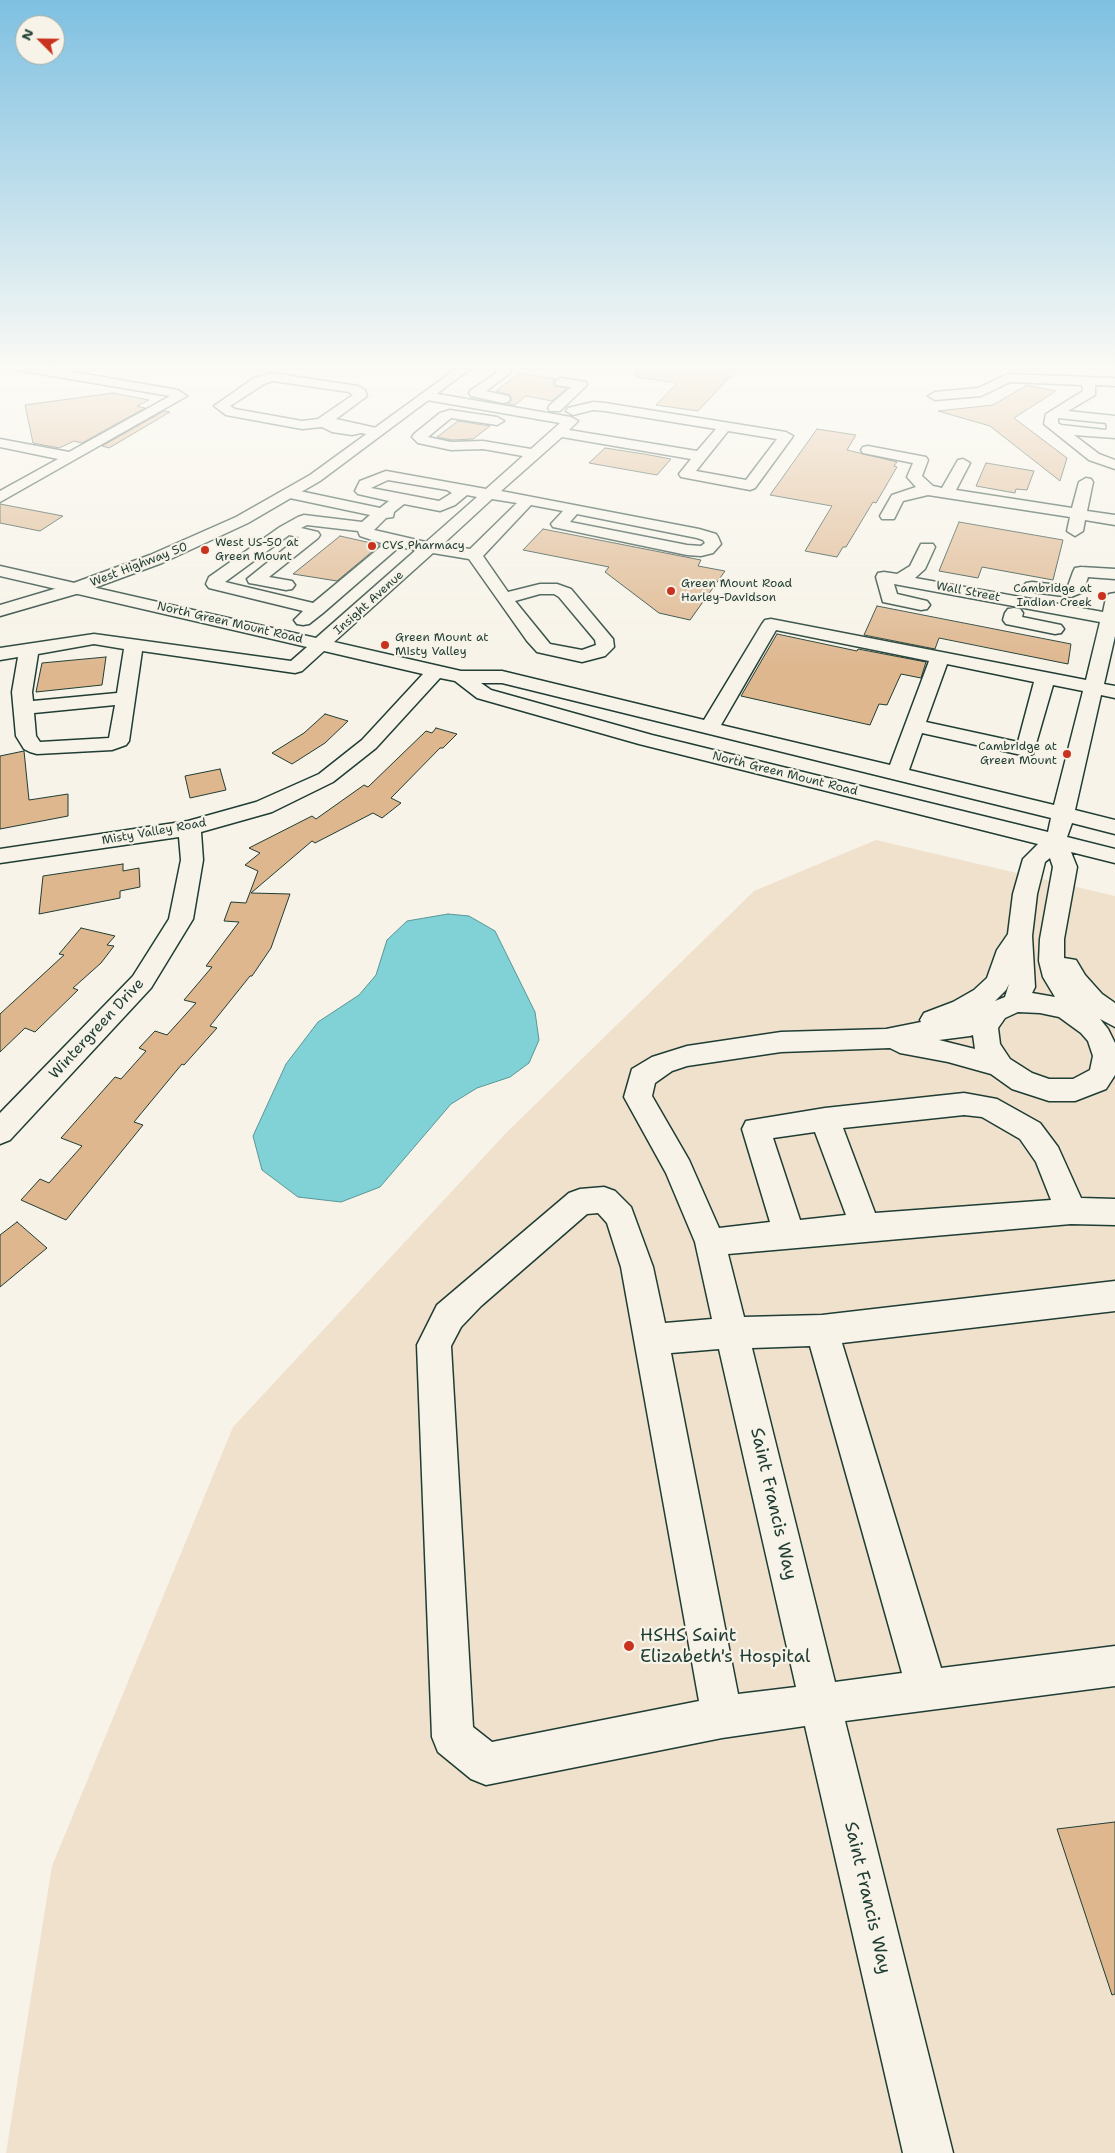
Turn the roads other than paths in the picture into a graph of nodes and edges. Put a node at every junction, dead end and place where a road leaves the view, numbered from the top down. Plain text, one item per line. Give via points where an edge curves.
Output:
1 (55, 466) edge
2 (328, 466) edge
3 (519, 466) edge
4 (692, 466) edge
5 (764, 466) edge
6 (918, 466) edge
7 (962, 466) edge
8 (1086, 482) dead end
9 (457, 489) junction
10 (928, 490) junction
11 (490, 493) junction
12 (946, 493) junction
13 (290, 494) junction
14 (0, 498) edge
15 (402, 498) junction
16 (528, 500) junction
17 (1018, 504) junction
18 (574, 508) junction
19 (384, 513) junction
20 (1078, 514) junction
21 (888, 516) dead end
22 (403, 517) dead end
23 (1012, 520) dead end
24 (1115, 520) edge
25 (328, 523) junction
26 (432, 523) dead end
27 (365, 527) junction
28 (452, 527) junction
29 (1059, 528) dead end
30 (286, 530) junction
31 (1075, 531) junction
32 (1091, 534) dead end
33 (312, 535) junction
34 (396, 542) junction
35 (430, 546) junction
36 (926, 547) dead end
37 (474, 555) junction
38 (0, 572) edge
39 (224, 574) junction
40 (1115, 574) edge
41 (891, 578) junction
42 (256, 579) junction
43 (77, 588) junction
44 (333, 595) junction
45 (988, 596) junction
46 (504, 598) junction
47 (1115, 598) edge
48 (1018, 602) junction
49 (921, 605) dead end
50 (317, 609) junction
51 (0, 611) edge
52 (1111, 619) junction
53 (1055, 629) dead end
54 (285, 636) junction
55 (323, 644) junction
56 (134, 645) junction
57 (29, 649) junction
58 (0, 654) edge
59 (940, 657) junction
60 (436, 671) junction
61 (461, 677) junction
62 (1045, 678) junction
63 (1094, 688) junction
64 (1115, 692) edge
65 (126, 698) junction
66 (23, 700) junction
67 (915, 725) junction
68 (710, 727) junction
69 (897, 774) junction
70 (1063, 815) junction
71 (1115, 827) edge
72 (189, 828) junction
73 (1056, 842) junction
74 (0, 856) edge
75 (1115, 856) edge
76 (1020, 936) junction
77 (1052, 939) junction
78 (1015, 1003) junction
79 (1115, 1017) edge
80 (989, 1018) junction
81 (1085, 1022) junction
82 (1115, 1038) edge
83 (850, 1039) junction
84 (886, 1039) junction
85 (1000, 1066) junction
86 (1109, 1074) edge
87 (825, 1119) junction
88 (0, 1132) edge
89 (1071, 1212) junction
90 (1115, 1212) edge
91 (865, 1227) junction
92 (789, 1234) junction
93 (710, 1242) junction
94 (1115, 1296) edge
95 (822, 1330) junction
96 (732, 1333) junction
97 (652, 1339) junction
98 (1115, 1666) edge
99 (927, 1690) junction
100 (821, 1704) junction
101 (722, 1717) junction
102 (928, 2153) edge

1 - 14 street
2 - 13 street, West Highway 50
3 - 11 street, Insight Avenue
4 - 5 street via 686,474 750,485
6 - 10 street via 914,477
7 - 12 street
8 - 20 street
9 - 11 street
9 - 15 street via 460,494 440,506
9 - 15 street via 386,475 370,480 363,491
10 - 12 street
10 - 21 street via 897,498
11 - 16 street
11 - 28 street, Insight Avenue
12 - 17 street
13 - 19 street
13 - 43 street, West Highway 50 via 197,542
15 - 19 street
16 - 18 street
16 - 37 street
17 - 20 street
17 - 23 street
18 - 18 street via 704,535 710,537 714,544 701,551 688,550 559,524
19 - 22 street
19 - 27 street
20 - 24 street
20 - 31 street
25 - 27 street
25 - 30 street via 304,520
25 - 33 street
26 - 28 street
27 - 34 street via 366,532
28 - 35 street, Insight Avenue
29 - 31 street
30 - 33 street
30 - 39 street
31 - 32 street
33 - 42 street
34 - 35 street
34 - 44 street
35 - 37 street
35 - 55 street, Insight Avenue
36 - 41 street via 917,569
37 - 46 street
38 - 43 street, North Green Mount Road
39 - 42 street
39 - 50 street via 215,584
40 - 45 street via 1080,572 1077,588 1071,592 1012,583 993,585
41 - 45 street, Wall Street
41 - 49 street via 889,598
42 - 44 street
43 - 51 street, West Highway 50
43 - 54 street, North Green Mount Road
44 - 50 street
45 - 48 street, Wall Street
46 - 46 street via 544,648 582,656 605,647 604,639 557,589 540,588
47 - 52 street
48 - 52 street, Wall Street
48 - 53 street via 1004,618
50 - 54 street
52 - 63 street
54 - 55 street, North Green Mount Road
55 - 56 street, Insight Avenue via 291,668
55 - 60 street, North Green Mount Road
56 - 57 street, Insight Avenue via 94,639
56 - 65 street
57 - 58 street, Insight Avenue
57 - 66 street
59 - 62 street
59 - 67 street
59 - 68 street via 771,624
60 - 61 street, North Green Mount Road
60 - 72 street, Misty Valley Road via 369,744 326,778 264,807
61 - 68 street, North Green Mount Road via 502,677
61 - 73 street, North Green Mount Road via 484,694 610,730
62 - 63 street
62 - 67 street via 1026,750
63 - 64 street
63 - 70 street
65 - 66 street
65 - 66 street via 116,744 34,747 26,736
67 - 69 street
68 - 69 street, North Green Mount Road
69 - 70 street, North Green Mount Road
70 - 71 street, North Green Mount Road
70 - 73 street
72 - 74 street, Misty Valley Road
72 - 88 street, Wintergreen Drive via 192,860 181,919 142,982
73 - 75 street, North Green Mount Road
73 - 76 street via 1034,859 1025,894
73 - 77 street via 1065,867
76 - 78 street via 1022,987
76 - 83 street, Saint Francis Way via 1008,950 1006,965 997,983 983,997 945,1016 923,1022 877,1026
77 - 79 street via 1063,954 1075,982
77 - 81 street via 1056,977
78 - 80 street
78 - 81 street via 1054,1006
80 - 84 street, Saint Francis Way via 970,1026
80 - 85 street via 985,1036 987,1046
81 - 82 street
81 - 86 street via 1104,1046
83 - 84 street, Saint Francis Way
83 - 93 street, Saint Francis Way via 730,1048 662,1064 642,1077 638,1098 678,1169
84 - 85 street, Saint Francis Way
85 - 86 street via 1022,1081 1056,1091 1087,1087
87 - 89 street via 964,1104 987,1107 1030,1131 1048,1156
87 - 91 street
87 - 92 street via 756,1129
89 - 90 street
89 - 91 street
91 - 92 street
92 - 93 street
93 - 96 street, Saint Francis Way
94 - 95 street
95 - 96 street
95 - 99 street
96 - 97 street
96 - 100 street, Saint Francis Way
97 - 101 street
97 - 101 street via 638,1267 620,1216 604,1200 580,1202 449,1316 434,1345 453,1737 486,1764
98 - 99 street
99 - 100 street
100 - 101 street
100 - 102 street, Saint Francis Way

